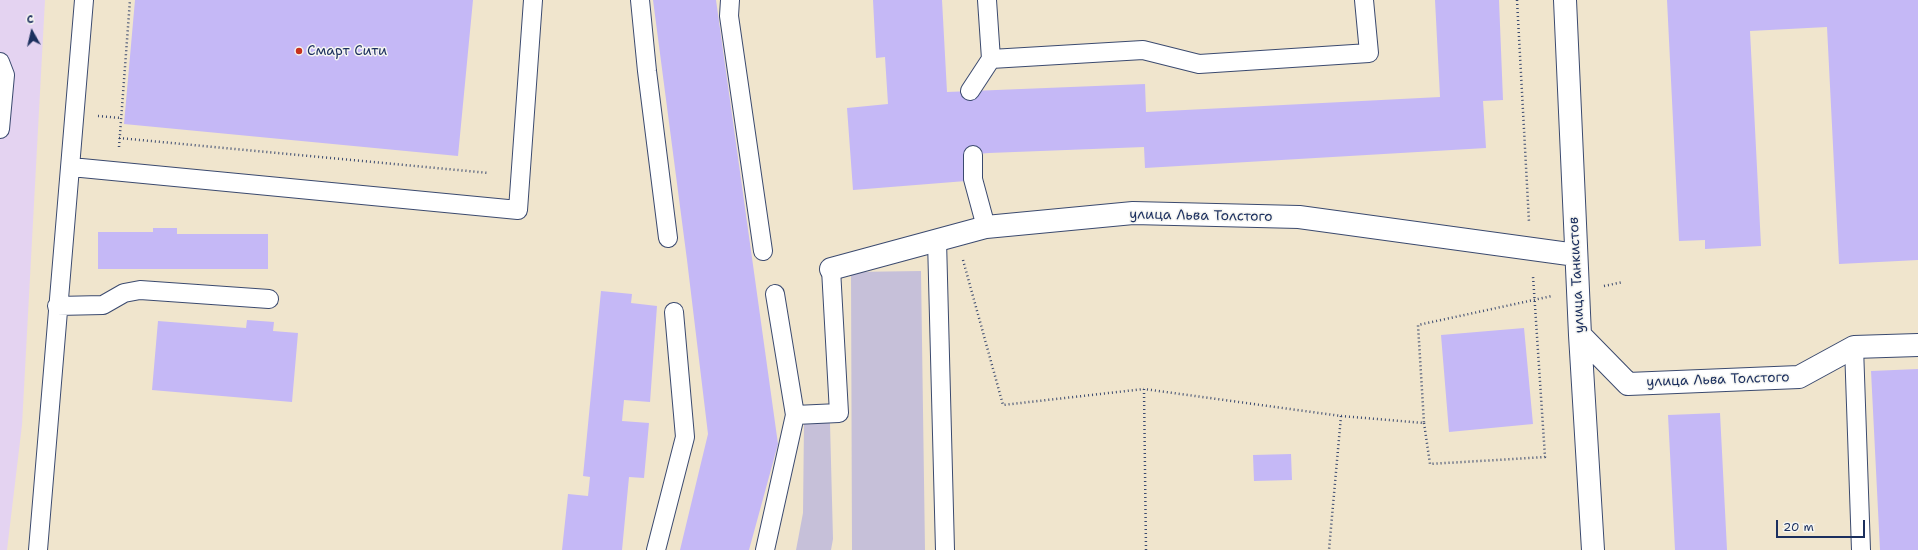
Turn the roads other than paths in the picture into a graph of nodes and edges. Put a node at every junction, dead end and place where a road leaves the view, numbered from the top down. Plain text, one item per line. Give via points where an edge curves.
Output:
1 (84, 0) edge
2 (533, 0) edge
3 (640, 0) edge
4 (730, 0) edge
5 (987, 0) edge
6 (1364, 0) edge
7 (1565, 0) edge
8 (991, 59) junction
9 (0, 62) edge
10 (970, 91) dead end
11 (0, 129) edge
12 (973, 155) dead end
13 (71, 167) junction
14 (986, 227) junction
15 (668, 238) dead end
16 (947, 238) junction
17 (763, 251) dead end
18 (1576, 255) junction
19 (831, 269) joint
20 (775, 294) dead end
21 (269, 299) dead end
22 (57, 306) junction
23 (674, 312) dead end
24 (1580, 334) junction
25 (1918, 345) edge
26 (1854, 347) junction
27 (795, 415) junction
28 (38, 550) edge
29 (656, 550) edge
30 (765, 550) edge
31 (945, 550) edge
32 (1593, 550) edge
33 (1861, 550) edge

1 - 13 lane
2 - 13 lane via 518,210
3 - 15 lane
4 - 17 lane via 730,16
5 - 8 lane
6 - 8 lane via 1369,53 1199,64 1143,50
7 - 18 street, улица Танкистов
8 - 10 lane
9 - 11 lane via 5,75
12 - 14 lane via 973,179
13 - 22 lane
14 - 16 street, улица Льва Толстого
14 - 18 street, улица Льва Толстого via 1133,213 1299,217
16 - 19 street, улица Льва Толстого
16 - 31 lane
18 - 24 street, улица Танкистов
19 - 27 lane via 839,413
20 - 27 lane
21 - 22 lane via 140,290 124,293 103,305
22 - 28 lane
23 - 29 lane via 685,437
24 - 26 street, улица Льва Толстого via 1628,384 1799,377
24 - 32 street, улица Танкистов
25 - 26 street, улица Льва Толстого
26 - 33 lane
27 - 30 lane

